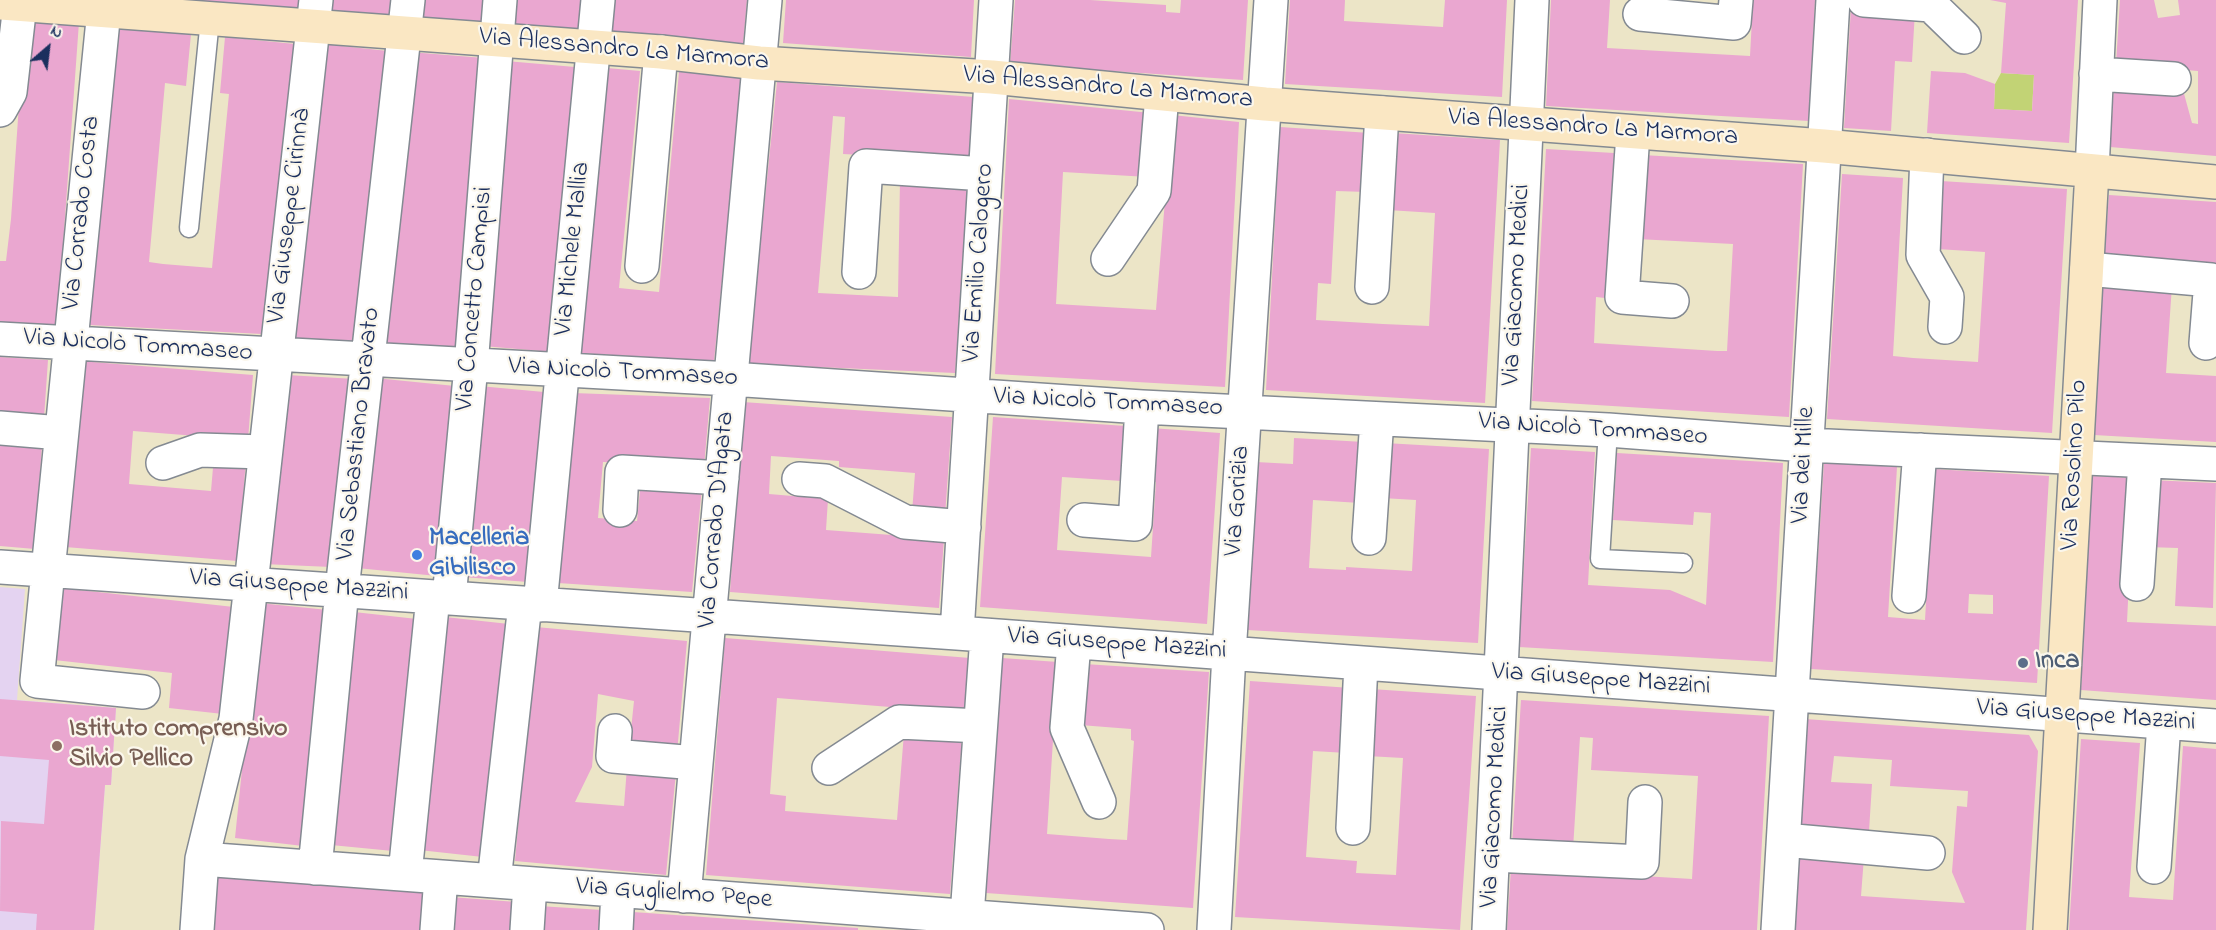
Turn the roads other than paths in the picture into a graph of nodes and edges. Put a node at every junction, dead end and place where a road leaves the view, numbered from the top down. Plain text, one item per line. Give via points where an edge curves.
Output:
1 (408, 0) edge
2 (500, 0) edge
3 (598, 0) edge
4 (765, 0) edge
5 (996, 0) edge
6 (1271, 0) edge
7 (1532, 0) edge
8 (1736, 0) edge
9 (1833, 0) edge
10 (1863, 0) edge
11 (2100, 0) edge
12 (10, 3) edge
13 (105, 6) edge
14 (314, 13) edge
15 (1640, 14) dead end
16 (210, 19) junction
17 (405, 33) junction
18 (1964, 37) dead end
19 (497, 40) junction
20 (594, 47) junction
21 (661, 52) junction
22 (759, 63) junction
23 (2096, 74) junction
24 (992, 77) junction
25 (2174, 79) dead end
26 (1162, 95) junction
27 (1265, 104) junction
28 (0, 110) edge
29 (1382, 113) junction
30 (1525, 125) junction
31 (1633, 133) junction
32 (1824, 146) junction
33 (1927, 155) junction
34 (2092, 171) junction
35 (986, 174) junction
36 (2216, 182) edge
37 (189, 228) dead end
38 (1108, 258) dead end
39 (642, 266) dead end
40 (2087, 269) junction
41 (859, 272) dead end
42 (1372, 287) dead end
43 (1672, 301) dead end
44 (1946, 327) dead end
45 (0, 339) edge
46 (70, 342) junction
47 (2206, 343) dead end
48 (275, 356) junction
49 (368, 361) junction
50 (471, 366) junction
51 (563, 370) junction
52 (730, 379) junction
53 (972, 395) junction
54 (1142, 406) junction
55 (1245, 412) junction
56 (1377, 419) junction
57 (1511, 425) junction
58 (0, 428) edge
59 (1608, 430) junction
60 (61, 433) junction
61 (1806, 445) junction
62 (1920, 450) junction
63 (264, 452) junction
64 (2076, 457) junction
65 (2145, 461) junction
66 (163, 463) dead end
67 (2216, 464) edge
68 (722, 478) junction
69 (799, 479) dead end
70 (620, 510) dead end
71 (1084, 520) dead end
72 (964, 527) junction
73 (1369, 538) dead end
74 (1683, 563) dead end
75 (0, 567) edge
76 (49, 570) junction
77 (249, 584) junction
78 (2137, 584) dead end
79 (342, 590) junction
80 (441, 597) junction
81 (1909, 597) dead end
82 (532, 605) junction
83 (709, 616) junction
84 (972, 634) junction
85 (1074, 643) junction
86 (1229, 654) junction
87 (1361, 664) junction
88 (1503, 675) junction
89 (143, 692) dead end
90 (1793, 693) junction
91 (2062, 716) junction
92 (2164, 723) junction
93 (981, 726) junction
94 (2216, 726) edge
95 (613, 756) dead end
96 (696, 763) junction
97 (829, 768) dead end
98 (1099, 802) dead end
99 (1645, 802) dead end
100 (1353, 828) dead end
101 (1784, 840) junction
102 (1928, 853) dead end
103 (1493, 855) junction
104 (202, 859) junction
105 (2154, 867) dead end
106 (315, 868) junction
107 (405, 874) junction
108 (441, 878) junction
109 (494, 881) junction
110 (530, 884) junction
111 (618, 891) junction
112 (684, 896) junction
113 (966, 924) edge
114 (197, 930) edge
115 (437, 930) edge
116 (527, 930) edge
117 (616, 930) edge
118 (1147, 930) edge
119 (1215, 930) edge
120 (1489, 930) edge
121 (1778, 930) edge
122 (2050, 930) edge

1 - 17 street, Via Sebastiano Bravato
2 - 19 street, Via Concetto Campisi
3 - 20 street, Via Michele Mallia
4 - 22 street, Via Corrado D'Agata
5 - 24 street, Via Emilio Calogero
6 - 27 street, Via Gorizia
7 - 30 street, Via Giacomo Medici
8 - 15 street via 1734,23
9 - 32 street, Via dei Mille
10 - 18 street via 1931,5
11 - 23 street, Via Rosolino Pilo
12 - 13 street, Via Alessandro La Marmora
12 - 28 street via 10,92
13 - 16 street, Via Alessandro La Marmora
13 - 46 street, Via Corrado Costa
14 - 16 street, Via Alessandro La Marmora
14 - 17 street, Via Alessandro La Marmora
14 - 48 street, Via Giuseppe Cirinnà
16 - 37 lane
17 - 19 street, Via Alessandro La Marmora
17 - 49 street, Via Sebastiano Bravato
19 - 20 street, Via Alessandro La Marmora
19 - 50 street, Via Concetto Campisi
20 - 21 street, Via Alessandro La Marmora
20 - 51 street, Via Michele Mallia
21 - 22 street, Via Alessandro La Marmora
21 - 39 street
22 - 24 street, Via Alessandro La Marmora
22 - 52 street, Via Corrado D'Agata
23 - 25 street
23 - 34 street, Via Rosolino Pilo
24 - 26 street, Via Alessandro La Marmora
24 - 35 street, Via Emilio Calogero
26 - 27 street, Via Alessandro La Marmora
26 - 38 street via 1154,191
27 - 29 street, Via Alessandro La Marmora
27 - 55 street, Via Gorizia
29 - 30 street, Via Alessandro La Marmora
29 - 42 street
30 - 31 street, Via Alessandro La Marmora
30 - 57 street, Via Giacomo Medici
31 - 32 street, Via Alessandro La Marmora
31 - 43 street via 1622,297
32 - 33 street, Via Alessandro La Marmora
32 - 61 street, Via dei Mille
33 - 34 street, Via Alessandro La Marmora
33 - 44 street via 1923,255 1947,297
34 - 36 street, Via Alessandro La Marmora
34 - 40 street, Via Rosolino Pilo
35 - 41 street via 866,166
35 - 53 street, Via Emilio Calogero
40 - 47 street via 2211,280
40 - 64 street, Via Rosolino Pilo
45 - 46 street, Via Nicolò Tommaseo
46 - 48 street, Via Nicolò Tommaseo
46 - 60 street, Via Corrado Costa
48 - 49 street, Via Nicolò Tommaseo
48 - 63 street, Via Giuseppe Cirinnà
49 - 50 street, Via Nicolò Tommaseo
49 - 79 street, Via Sebastiano Bravato
50 - 51 street, Via Nicolò Tommaseo
50 - 80 street, Via Concetto Campisi
51 - 52 street, Via Nicolò Tommaseo
51 - 82 street, Via Michele Mallia
52 - 53 street, Via Nicolò Tommaseo
52 - 68 street, Via Corrado D'Agata
53 - 54 street, Via Nicolò Tommaseo
53 - 72 street, Via Emilio Calogero
54 - 55 street, Via Nicolò Tommaseo
54 - 71 street via 1135,524
55 - 56 street, Via Nicolò Tommaseo
55 - 86 street, Via Gorizia
56 - 57 street, Via Nicolò Tommaseo
56 - 73 street
57 - 59 street, Via Nicolò Tommaseo
57 - 88 street, Via Giacomo Medici
58 - 60 street
59 - 61 street, Via Nicolò Tommaseo
59 - 74 lane via 1600,559
60 - 76 street, Via Corrado Costa
61 - 62 street, Via Nicolò Tommaseo
61 - 90 street, Via dei Mille
62 - 64 street, Via Nicolò Tommaseo
62 - 81 street
63 - 66 street via 200,450
63 - 77 street, Via Giuseppe Cirinnà
64 - 65 street, Via Nicolò Tommaseo
64 - 91 street, Via Rosolino Pilo
65 - 67 street, Via Nicolò Tommaseo
65 - 78 street
68 - 70 street via 622,472
68 - 83 street, Via Corrado D'Agata
69 - 72 street via 825,481 905,522
72 - 84 street, Via Emilio Calogero
75 - 76 street, Via Giuseppe Mazzini
76 - 77 street, Via Giuseppe Mazzini
76 - 89 street, Via Corrado Costa via 38,681
77 - 79 street, Via Giuseppe Mazzini
77 - 104 street, Via Giuseppe Cirinnà via 236,719
79 - 80 street, Via Giuseppe Mazzini
79 - 106 street, Via Sebastiano Bravato
80 - 82 street, Via Giuseppe Mazzini
80 - 107 street, Via Concetto Campisi
82 - 83 street, Via Giuseppe Mazzini
82 - 109 street, Via Michele Mallia
83 - 84 street, Via Giuseppe Mazzini
83 - 96 street, Via Corrado D'Agata
84 - 85 street, Via Giuseppe Mazzini
84 - 93 street, Via Emilio Calogero
85 - 86 street, Via Giuseppe Mazzini
85 - 98 street via 1067,728
86 - 87 street, Via Giuseppe Mazzini
86 - 119 street, Via Gorizia
87 - 88 street, Via Giuseppe Mazzini
87 - 100 street
88 - 90 street, Via Giuseppe Mazzini
88 - 103 street, Via Giacomo Medici
90 - 91 street, Via Giuseppe Mazzini
90 - 101 street, Via dei Mille
91 - 92 street, Via Giuseppe Mazzini
91 - 122 street, Via Rosolino Pilo
92 - 94 street, Via Giuseppe Mazzini
92 - 105 street
93 - 97 street via 899,722
93 - 113 street, Via Emilio Calogero
95 - 96 street
96 - 112 street, Via Corrado D'Agata
99 - 103 street via 1642,862
101 - 102 street
101 - 121 street, Via dei Mille
103 - 120 street, Via Giacomo Medici
104 - 106 street, Via Guglielmo Pepe
104 - 114 street, Via Giuseppe Cirinnà
106 - 107 street, Via Guglielmo Pepe
107 - 108 street, Via Guglielmo Pepe
108 - 109 street, Via Guglielmo Pepe
108 - 115 street
109 - 110 street, Via Guglielmo Pepe
110 - 111 street, Via Guglielmo Pepe
110 - 116 street
111 - 112 street, Via Guglielmo Pepe
111 - 117 street
112 - 113 street, Via Guglielmo Pepe
113 - 118 street, Via Guglielmo Pepe

